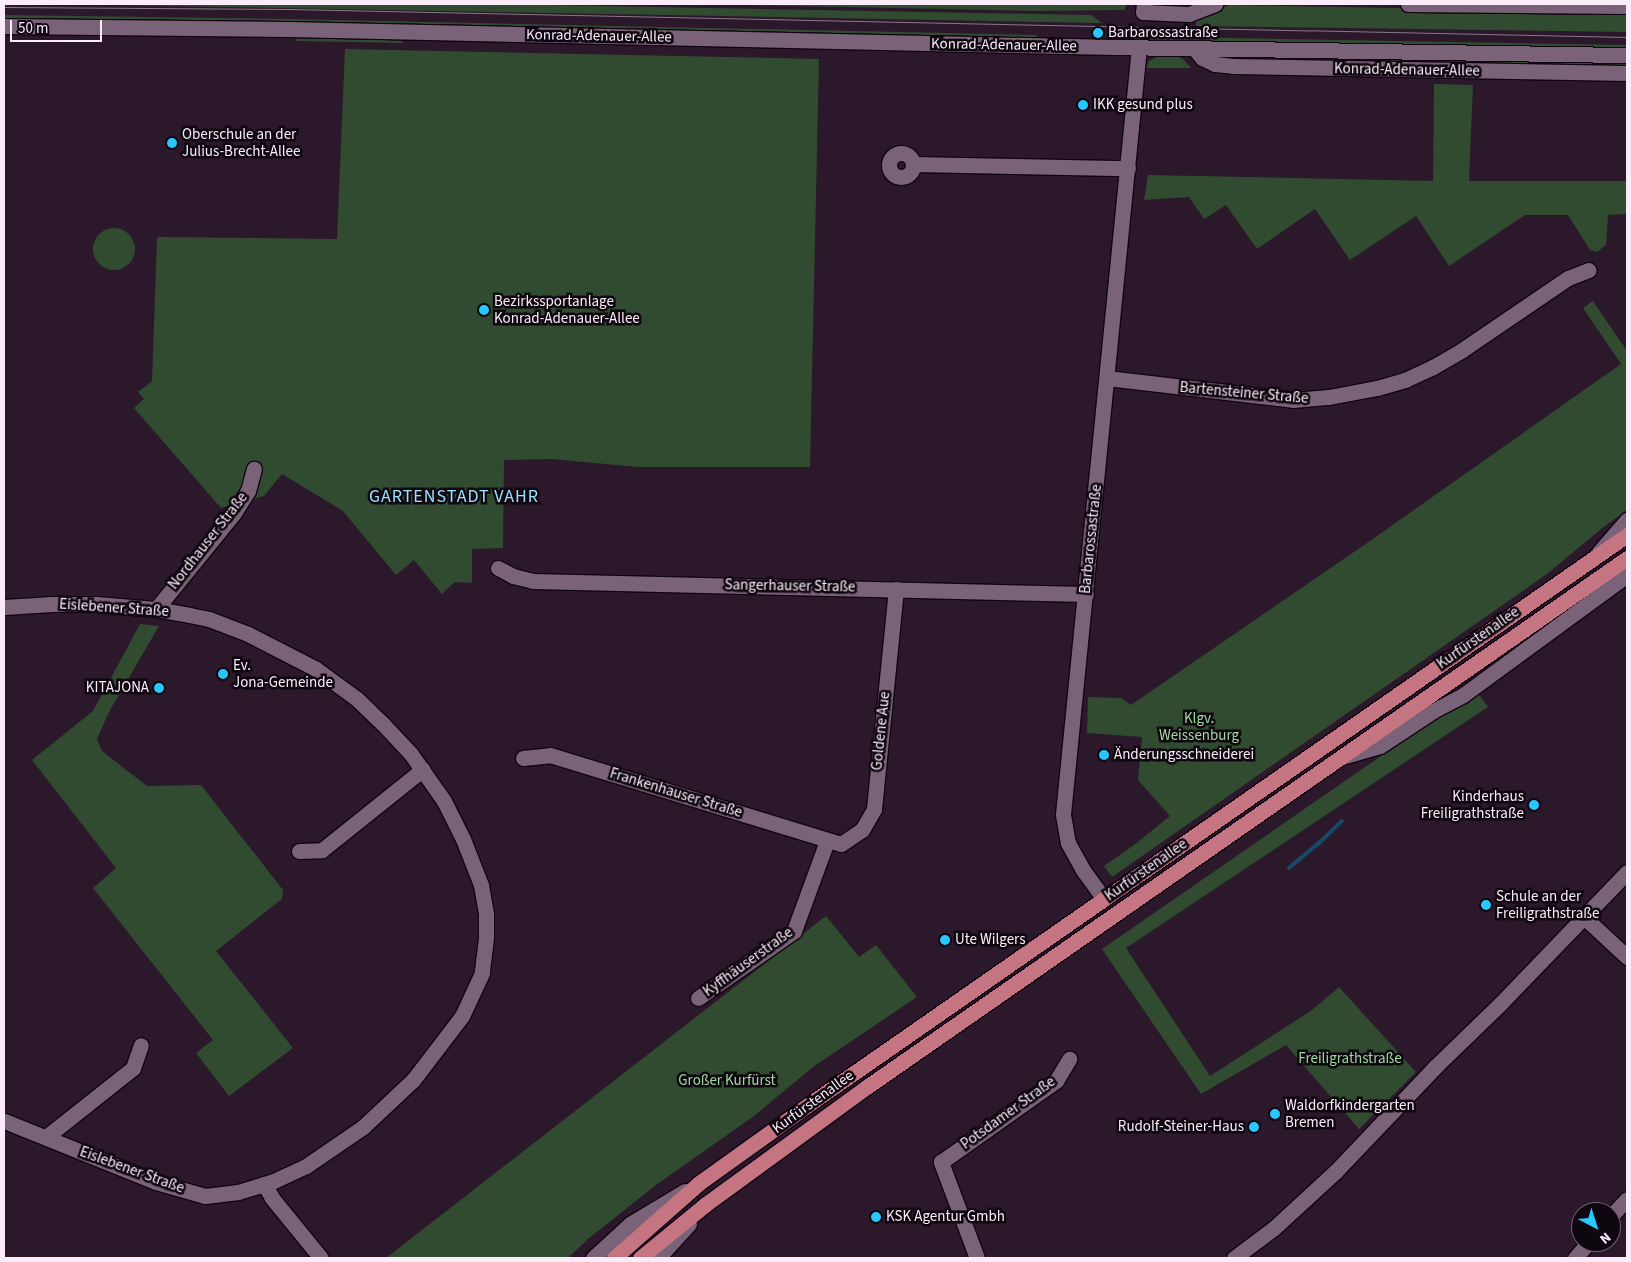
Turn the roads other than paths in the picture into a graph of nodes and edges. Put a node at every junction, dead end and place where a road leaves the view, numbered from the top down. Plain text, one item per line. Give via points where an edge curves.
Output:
1 (1215, 4) edge
2 (1408, 4) edge
3 (1627, 6) edge
4 (1144, 8) edge
5 (4, 26) edge
6 (1139, 48) junction
7 (1194, 48) junction
8 (1627, 55) edge
9 (1627, 74) edge
10 (913, 164) dead end
11 (1128, 168) junction
12 (1589, 270) dead end
13 (1107, 378) junction
14 (254, 469) dead end
15 (1627, 520) edge
16 (1627, 535) edge
17 (1593, 558) junction
18 (1627, 558) edge
19 (498, 568) dead end
20 (1627, 575) edge
21 (896, 588) junction
22 (1086, 594) junction
23 (4, 608) edge
24 (156, 609) junction
25 (1344, 756) junction
26 (523, 758) dead end
27 (423, 769) junction
28 (827, 841) junction
29 (299, 850) dead end
30 (1627, 872) edge
31 (1104, 899) junction
32 (1584, 917) junction
33 (1627, 957) edge
34 (698, 998) dead end
35 (141, 1045) dead end
36 (1070, 1058) dead end
37 (4, 1121) edge
38 (46, 1137) junction
39 (264, 1184) junction
40 (699, 1184) junction
41 (706, 1204) junction
42 (1244, 1256) edge
43 (321, 1258) edge
44 (593, 1258) edge
45 (614, 1258) edge
46 (640, 1258) edge
47 (658, 1258) edge
48 (977, 1258) edge

1 - 4 street via 1189,14
2 - 3 street
5 - 6 street, Konrad-Adenauer-Allee via 297,29
6 - 7 street, Konrad-Adenauer-Allee
6 - 11 street, Barbarossastraße
7 - 8 street, Konrad-Adenauer-Allee
7 - 9 street, Konrad-Adenauer-Allee via 1202,58 1215,64 1233,66
10 - 11 street
11 - 13 street, Barbarossastraße
12 - 13 street, Bartensteiner Straße via 1568,278 1433,367 1405,380 1376,388 1293,400
13 - 22 street, Barbarossastraße
14 - 24 street, Nordhauser Straße via 248,491 234,513
15 - 17 street, Kurfürstenallee
16 - 17 main road, Kurfürstenallee
17 - 31 main road, Kurfürstenallee
18 - 25 main road, Kurfürstenallee
19 - 21 street, Sangerhauser Straße via 533,581
20 - 25 street, Kurfürstenallee via 1463,695 1432,711 1380,746
21 - 22 street, Sangerhauser Straße
21 - 28 street, Goldene Aue via 874,809 862,830 841,844
22 - 31 street, Barbarossastraße via 1063,814 1068,843
23 - 24 street, Eislebener Straße via 96,604
24 - 27 street, Eislebener Straße via 209,619 275,646 303,662 357,699
25 - 41 main road, Kurfürstenallee via 868,1086
26 - 28 street, Frankenhauser Straße via 550,755
27 - 29 street via 322,850
27 - 39 street, Eislebener Straße via 452,815 480,885 486,914 482,973 462,1016 395,1099 332,1150 306,1166
28 - 34 street, Kyffhäuserstraße via 794,931
30 - 32 street
31 - 40 main road, Kurfürstenallee
32 - 33 street
32 - 42 street via 1336,1171
35 - 38 street via 133,1068
36 - 48 street, Potsdamer Straße via 1056,1081 941,1162
37 - 38 street, Eislebener Straße
38 - 39 street, Eislebener Straße via 156,1182 205,1196 238,1192
39 - 43 street
40 - 44 street, Kurfürstenallee via 638,1218
40 - 45 main road, Kurfürstenallee
41 - 46 main road, Kurfürstenallee
41 - 47 street, Kurfürstenallee

